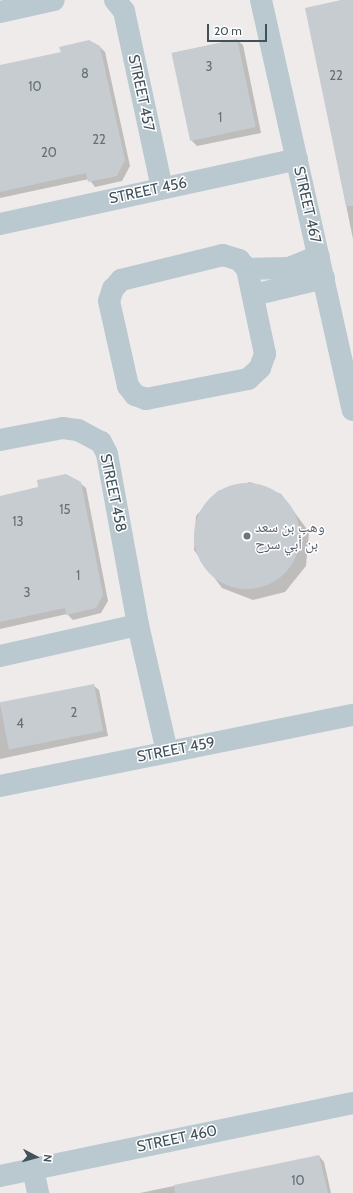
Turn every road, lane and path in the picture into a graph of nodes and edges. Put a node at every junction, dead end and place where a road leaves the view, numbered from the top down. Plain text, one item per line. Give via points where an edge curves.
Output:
1 (54, 0) edge
2 (115, 0) edge
3 (262, 0) edge
4 (0, 12) edge
5 (297, 159) junction
6 (162, 188) junction
7 (0, 224) edge
8 (319, 256) junction
9 (247, 269) junction
10 (324, 278) junction
11 (253, 295) junction
12 (350, 377) edge
13 (353, 410) edge
14 (0, 440) edge
15 (138, 625) junction
16 (0, 656) edge
17 (353, 716) edge
18 (166, 752) junction
19 (0, 786) edge
20 (353, 1105) edge
21 (33, 1169) junction
22 (0, 1176) edge
23 (38, 1193) edge

1 - 4 street
2 - 6 street, STREET 457 via 124,11
3 - 5 street, STREET 467
5 - 6 street, STREET 456
5 - 8 street, STREET 467
6 - 7 street, STREET 456
8 - 9 street via 290,268
8 - 10 street, STREET 467
9 - 11 street
9 - 11 street via 239,260 223,255 121,280 113,289 109,301 128,386 135,395 146,399 248,379 260,368 265,354
10 - 11 street
10 - 12 street, STREET 467
12 - 13 street, STREET 467
14 - 15 street, STREET 458 via 63,428 78,430 101,442 107,454
15 - 16 street
15 - 18 street, STREET 458
17 - 18 street, STREET 459
18 - 19 street, STREET 459
20 - 21 street, STREET 460
21 - 22 street, STREET 460
21 - 23 street

